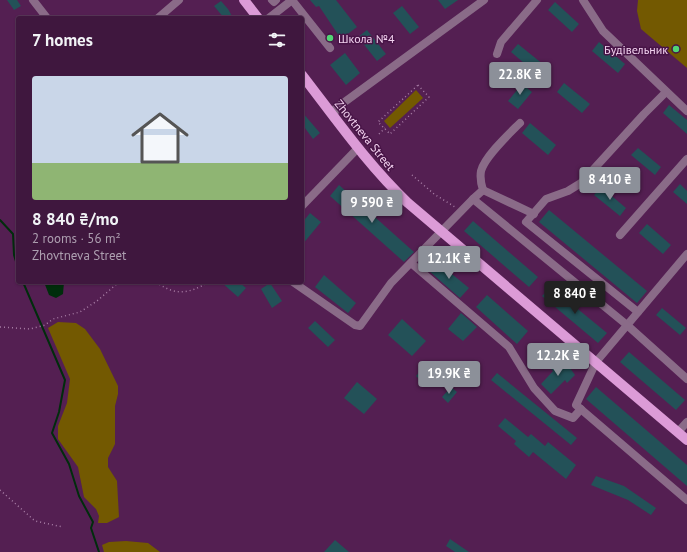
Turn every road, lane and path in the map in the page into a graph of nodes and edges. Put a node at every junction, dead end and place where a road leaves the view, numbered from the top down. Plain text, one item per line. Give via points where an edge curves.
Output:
1 (33, 0) edge
2 (179, 0) edge
3 (244, 0) edge
4 (272, 0) edge
5 (276, 0) edge
6 (484, 0) edge
7 (537, 0) edge
8 (583, 0) edge
9 (45, 16) edge
10 (160, 16) edge
11 (256, 16) edge
12 (272, 16) edge
13 (330, 48) dead end
14 (497, 54) dead end
15 (304, 78) edge
16 (666, 92) junction
17 (687, 111) edge
18 (334, 118) junction
19 (520, 123) dead end
20 (385, 128) junction
21 (379, 134) dead end
22 (358, 148) junction
23 (687, 159) edge
24 (412, 175) dead end
25 (483, 190) junction
26 (473, 199) junction
27 (304, 204) edge
28 (462, 210) junction
29 (534, 214) junction
30 (442, 231) junction
31 (620, 235) dead end
32 (687, 254) edge
33 (411, 263) junction
34 (117, 284) edge
35 (160, 284) edge
36 (206, 284) edge
37 (296, 284) edge
38 (638, 312) junction
39 (626, 325) junction
40 (0, 327) edge
41 (596, 362) junction
42 (687, 379) edge
43 (581, 409) junction
44 (687, 422) edge
45 (678, 432) junction
46 (687, 440) edge
47 (0, 490) edge
48 (687, 500) edge
49 (63, 527) dead end

1 - 9 street
2 - 10 street
3 - 11 main road
4 - 5 street
6 - 18 street via 335,109
7 - 14 street via 501,42
8 - 16 street via 603,31
12 - 13 street via 292,0
15 - 18 main road, Zhovtneva Street
16 - 17 street
16 - 29 street via 582,183 546,199
18 - 22 main road, Zhovtneva Street
19 - 25 street via 481,170
20 - 20 path via 390,134 429,97 418,85 378,122
20 - 21 path
22 - 27 street
22 - 30 main road, Zhovtneva Street via 391,186
23 - 31 street
24 - 28 path via 446,203
25 - 26 street
25 - 29 street
26 - 28 street
26 - 39 street
28 - 30 street
29 - 38 street via 526,222
30 - 33 street
30 - 41 main road, Zhovtneva Street
32 - 38 street
33 - 37 street via 391,283 360,326 354,325
33 - 43 street via 509,347 534,388 555,411 573,418
34 - 40 path via 80,312 53,319 37,328
35 - 36 path via 183,293
38 - 39 street
39 - 41 street
39 - 42 street
41 - 43 street via 576,405
41 - 45 main road, Zhovtneva Street
43 - 48 street
44 - 45 street
45 - 46 main road, Zhovtneva Street
47 - 49 path via 36,521

